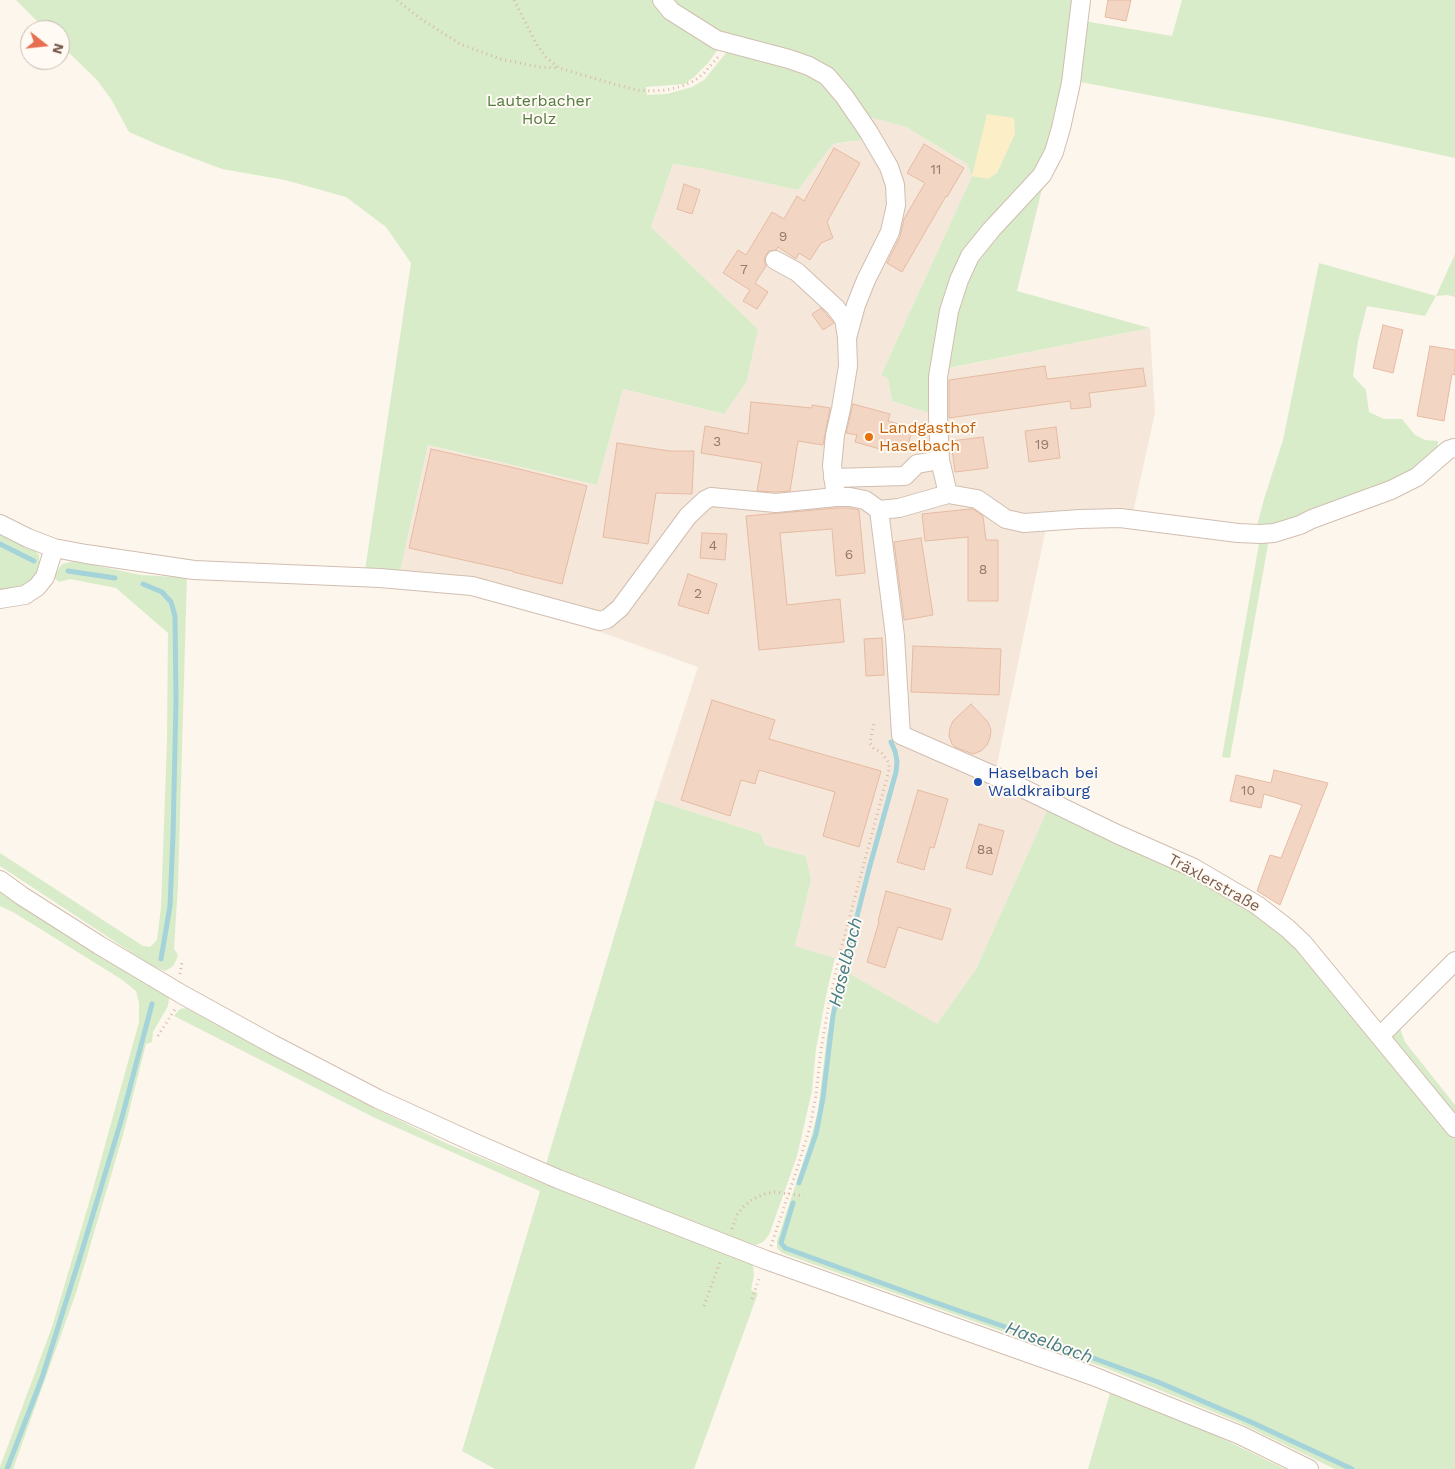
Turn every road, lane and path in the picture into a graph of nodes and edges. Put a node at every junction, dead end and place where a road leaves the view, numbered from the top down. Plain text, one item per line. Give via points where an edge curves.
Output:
1 (397, 0) edge
2 (514, 0) edge
3 (662, 0) edge
4 (1082, 0) edge
5 (728, 44) junction
6 (559, 68) junction
7 (776, 260) dead end
8 (847, 338) junction
9 (1454, 448) dead end
10 (940, 460) junction
11 (833, 478) junction
12 (948, 494) junction
13 (836, 497) junction
14 (879, 510) junction
15 (0, 524) edge
16 (54, 548) junction
17 (0, 599) edge
18 (874, 723) dead end
19 (0, 880) edge
20 (1455, 961) edge
21 (183, 995) junction
22 (158, 1036) dead end
23 (1380, 1036) junction
24 (1455, 1128) edge
25 (789, 1193) junction
26 (804, 1196) dead end
27 (732, 1228) dead end
28 (766, 1260) junction
29 (720, 1262) dead end
30 (752, 1299) dead end
31 (704, 1306) dead end
32 (1309, 1469) edge

1 - 6 path via 460,44 500,59
2 - 6 path via 537,45
3 - 5 street via 686,22
4 - 10 street via 1071,83 1054,152 1042,175 970,256 949,311 938,377
5 - 6 path via 694,81 667,90 636,90
5 - 8 street via 789,59 827,76 868,131 889,168 895,185 896,205 890,232 866,280
7 - 8 street via 797,272 835,307 844,319
8 - 11 street via 848,366 835,435
9 - 12 street via 1417,477 1391,490 1274,533 1238,533 1120,518 1034,523 1014,521 1006,519 977,498
10 - 11 street via 917,464 905,476
10 - 12 street
11 - 13 street
12 - 14 street via 899,508
13 - 14 street via 866,500
13 - 16 street via 776,503 711,497 705,500 688,516 620,608 600,621 472,586 380,578 194,570
14 - 23 street, Träxlerstraße via 894,636 901,734 1194,868 1257,905 1303,943
15 - 16 street
16 - 17 street via 45,577 38,587 25,595
18 - 25 path via 870,743 889,763 889,770 840,953 824,1025 810,1127
19 - 21 street
20 - 23 street
21 - 22 path
21 - 28 street via 378,1099 558,1179
23 - 24 street, Träxlerstraße
25 - 26 path
25 - 27 path via 775,1192 753,1199 743,1207
25 - 28 path
28 - 30 path
28 - 32 street via 1093,1376 1240,1435
29 - 31 path

